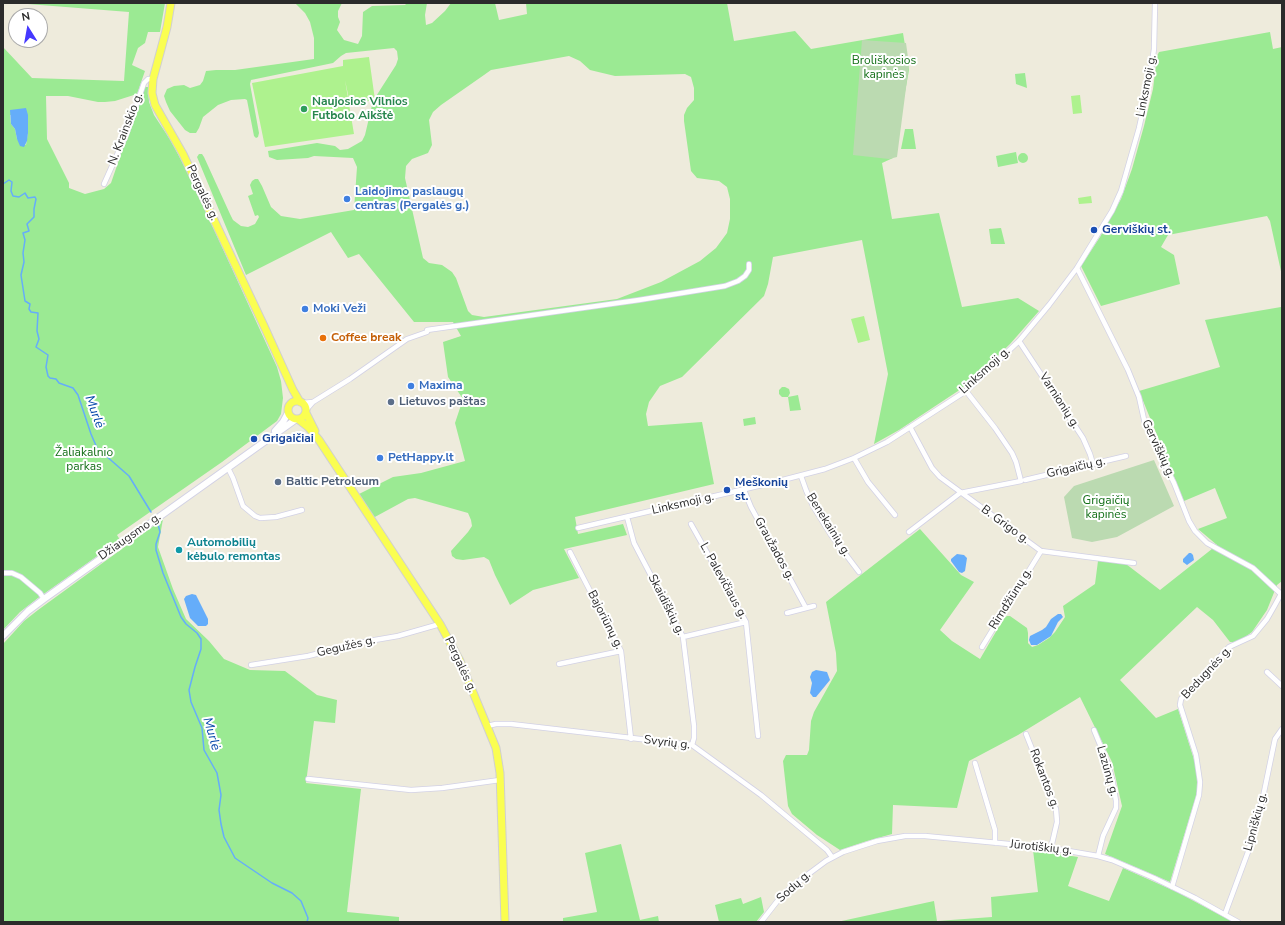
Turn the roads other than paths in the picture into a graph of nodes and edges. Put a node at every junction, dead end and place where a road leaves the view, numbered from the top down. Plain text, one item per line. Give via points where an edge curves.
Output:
1 (171, 3) edge
2 (1155, 3) edge
3 (153, 79) junction
4 (104, 184) dead end
5 (749, 264) dead end
6 (1077, 268) junction
7 (1019, 341) junction
8 (288, 380) junction
9 (966, 391) junction
10 (301, 402) junction
11 (313, 402) junction
12 (290, 404) junction
13 (306, 411) junction
14 (288, 413) junction
15 (297, 420) junction
16 (910, 428) junction
17 (319, 440) junction
18 (262, 443) junction
19 (1155, 447) junction
20 (1149, 450) dead end
21 (1126, 456) dead end
22 (854, 458) junction
23 (1093, 464) junction
24 (228, 468) junction
25 (801, 476) junction
26 (1023, 480) junction
27 (744, 490) junction
28 (960, 493) junction
29 (302, 510) dead end
30 (896, 515) dead end
31 (627, 517) junction
32 (691, 524) dead end
33 (578, 528) dead end
34 (909, 532) dead end
35 (1041, 551) junction
36 (570, 552) dead end
37 (1134, 563) dead end
38 (859, 572) dead end
39 (3, 573) edge
40 (1281, 595) edge
41 (44, 599) junction
42 (814, 606) dead end
43 (806, 608) junction
44 (787, 613) dead end
45 (746, 622) junction
46 (440, 624) junction
47 (3, 636) edge
48 (683, 637) junction
49 (982, 647) dead end
50 (621, 651) junction
51 (559, 664) dead end
52 (251, 665) dead end
53 (1267, 672) dead end
54 (1282, 686) edge
55 (487, 726) junction
56 (1282, 729) edge
57 (1094, 730) dead end
58 (1026, 734) dead end
59 (758, 736) dead end
60 (631, 739) junction
61 (692, 745) junction
62 (975, 763) dead end
63 (308, 779) dead end
64 (500, 780) junction
65 (995, 843) junction
66 (1051, 848) junction
67 (1098, 856) junction
68 (832, 857) junction
69 (1172, 887) junction
70 (1225, 914) junction
71 (505, 922) edge
72 (761, 922) edge
73 (1238, 922) edge

1 - 3 main road, Pergalės g.
2 - 6 street, Linksmoji g. via 1154,49 1149,83 1121,190
3 - 4 street, N. Krainskio g. via 148,79 144,83 126,135
3 - 8 main road, Pergalės g. via 152,93 155,106 188,165
5 - 11 street via 745,276 725,286 427,330 407,339
6 - 7 street, Linksmoji g.
6 - 19 street, Gerviškių g. via 1135,387 1145,424
7 - 9 street, Linksmoji g.
7 - 23 street, Varnionių g. via 1083,438
8 - 10 main road, Pergalės g.
8 - 12 main road, Pergalės g.
9 - 16 street, Linksmoji g.
9 - 26 street via 1012,453
10 - 11 street
10 - 12 main road via 295,401
10 - 13 main road
11 - 13 street
12 - 14 main road via 287,408
13 - 15 main road via 303,417
13 - 17 main road, Pergalės g.
14 - 15 main road
14 - 18 street, Džiaugsmo g. via 283,422
15 - 17 main road, Pergalės g. via 308,427
15 - 18 street, Džiaugsmo g.
16 - 22 street, Linksmoji g.
16 - 28 street, B. Grigo g. via 932,468
17 - 46 main road, Pergalės g.
18 - 24 street, Džiaugsmo g.
19 - 20 street
19 - 40 street, Gerviškių g. via 1177,490 1189,521 1198,534 1207,543 1253,568
21 - 23 street, Grigaičių g.
22 - 25 street, Linksmoji g.
22 - 30 street via 868,482
23 - 26 street, Grigaičių g.
24 - 29 street via 243,506 255,516 276,517
24 - 41 street, Džiaugsmo g.
25 - 27 street, Linksmoji g.
25 - 38 street, Benekainių g. via 813,506
26 - 28 street, Grigaičių g.
27 - 31 street, Linksmoji g.
27 - 43 street, Graužados g.
28 - 34 street, Grigaičių g.
28 - 35 street, B. Grigo g.
31 - 33 street, Linksmoji g.
31 - 48 street, Skaidiškių g. via 634,543
32 - 45 street, L. Palevičiaus g.
35 - 37 street, B. Grigo g.
35 - 49 street, Rimdžiūnų g.
36 - 50 street, Bajoriūnų g.
39 - 41 street via 21,577
40 - 69 street, Bedugnės g. via 1253,636 1229,647 1181,698 1180,705 1196,755 1200,782 1199,795
41 - 47 street, Džiaugsmo g.
42 - 43 street
43 - 44 street
45 - 48 street
45 - 59 street, L. Palevičiaus g.
46 - 52 street, Gegužės g. via 308,656
46 - 55 main road, Pergalės g. via 460,661
48 - 61 street, Skaidiškių g. via 694,726
50 - 51 street
50 - 60 street, Bajoriūnų g.
53 - 54 street
55 - 60 street, Svyrių g. via 512,724
55 - 64 main road, Pergalės g. via 496,748
56 - 70 street, Lipniškių g. via 1275,740 1248,852
57 - 67 street, Lazūnų g. via 1108,764 1116,801 1116,808 1103,836
58 - 66 street, Rokantos g. via 1056,809 1057,822
60 - 61 street, Svyrių g.
61 - 68 street, Svyrių g. via 761,795
62 - 65 street via 995,830
63 - 64 street via 411,790
64 - 71 main road, Pergalės g.
65 - 66 street, Jūrotiškių g.
65 - 68 street, Jūrotiškių g. via 905,836 877,841
66 - 67 street, Jūrotiškių g.
67 - 69 street, Jūrotiškių g.
68 - 72 street, Sodų g. via 791,887
69 - 70 street, Jūrotiškių g.
70 - 73 street, Jūrotiškių g.

